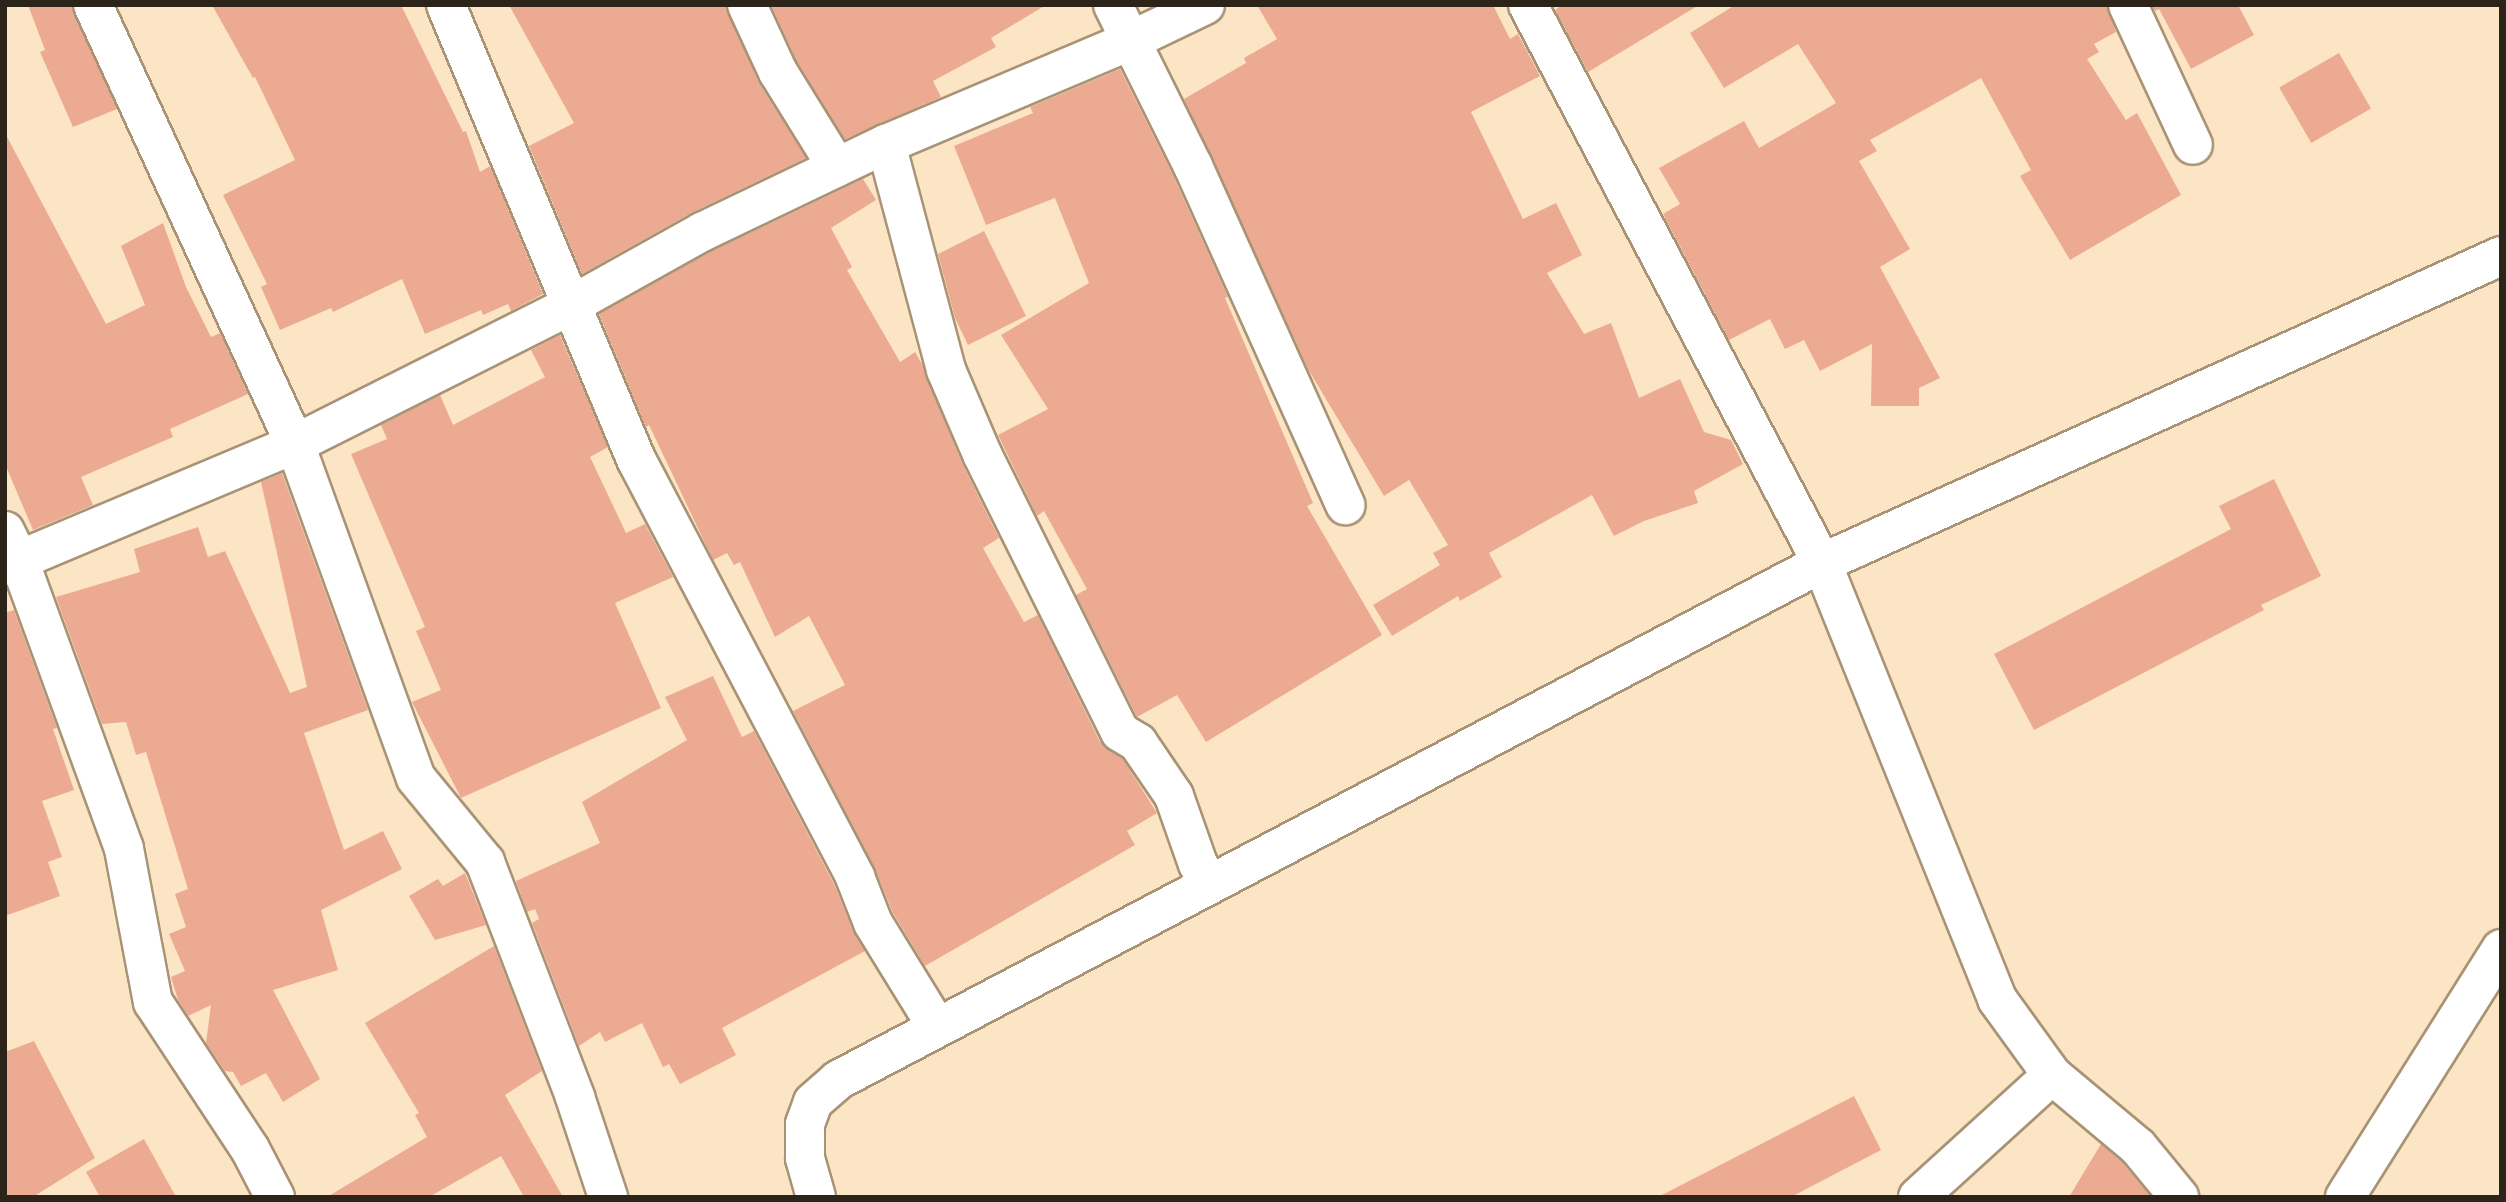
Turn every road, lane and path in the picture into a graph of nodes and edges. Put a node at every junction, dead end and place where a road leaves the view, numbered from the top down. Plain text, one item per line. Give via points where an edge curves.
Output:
1 (93, 5) edge
2 (446, 5) edge
3 (747, 5) edge
4 (1113, 5) edge
5 (1205, 5) edge
6 (1528, 5) edge
7 (2128, 5) edge
8 (1130, 41) junction
9 (886, 144) junction
10 (2193, 145) dead end
11 (837, 167) junction
12 (2501, 256) edge
13 (573, 304) junction
14 (295, 444) junction
15 (1345, 505) dead end
16 (10, 552) edge
17 (1822, 563) junction
18 (1210, 884) junction
19 (2501, 949) edge
20 (937, 1027) junction
21 (2053, 1075) junction
22 (275, 1197) edge
23 (608, 1197) edge
24 (816, 1197) edge
25 (1918, 1197) edge
26 (2179, 1197) edge
27 (2346, 1197) edge

1 - 14 street
2 - 13 street
3 - 11 street via 778,72
4 - 8 street
5 - 8 street
6 - 17 street
7 - 10 street
8 - 9 street
8 - 15 street via 1193,166
9 - 11 street
9 - 18 street via 946,370 982,454 1120,732 1138,743 1174,796 1198,864
11 - 13 street via 702,232
12 - 17 street
13 - 14 street
13 - 20 street via 637,461 855,877 873,923
14 - 16 street
14 - 23 street via 416,778 485,862
16 - 22 street via 124,849 153,1002 250,1149
17 - 18 street
17 - 21 street via 1997,999
18 - 20 street
19 - 27 street
20 - 24 street via 838,1080 813,1102 805,1124 805,1158
21 - 25 street
21 - 26 street via 2138,1147

